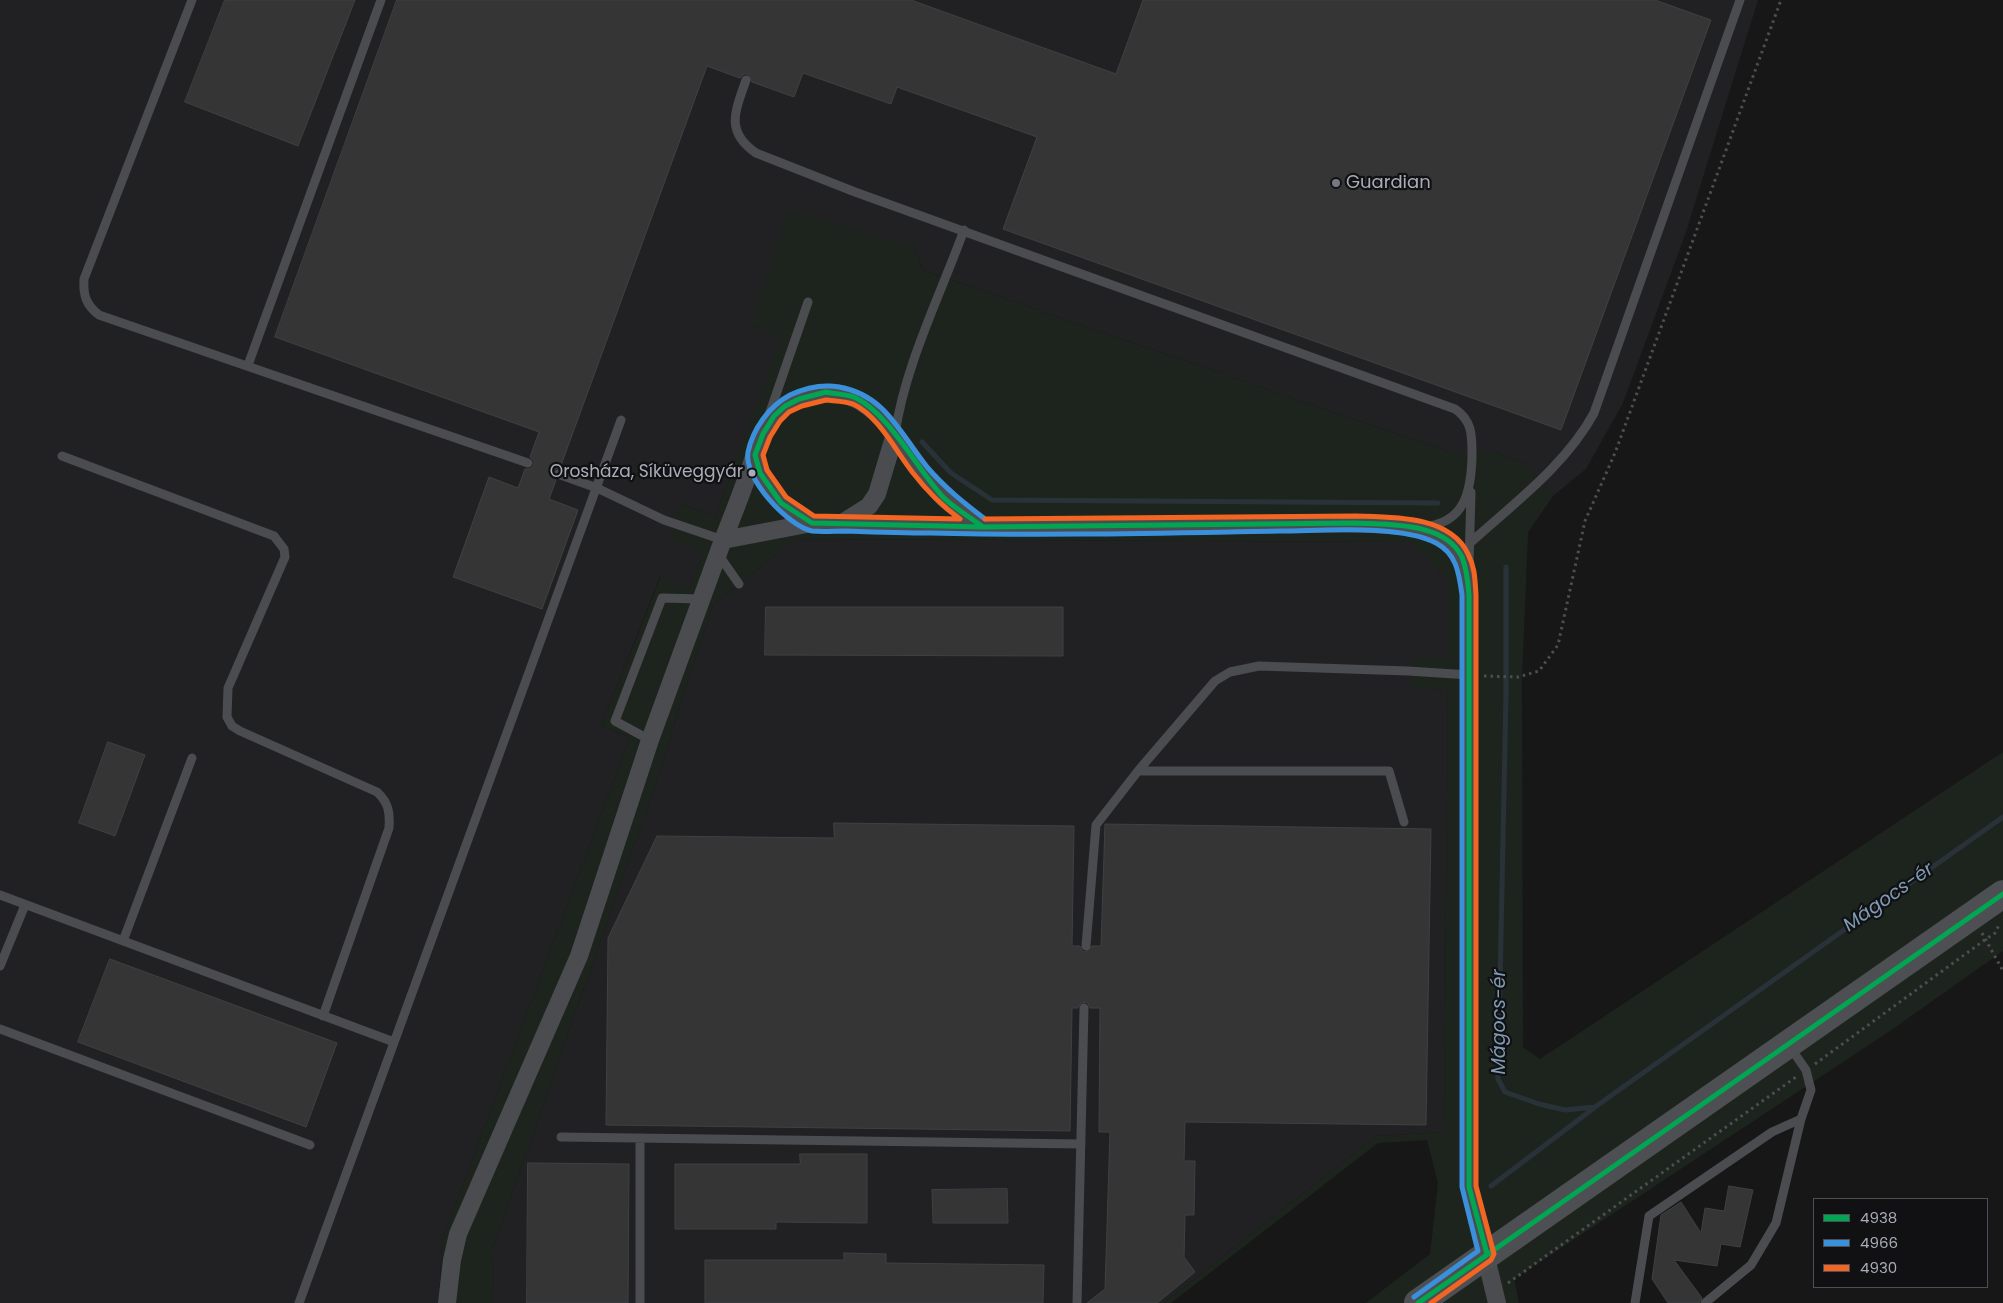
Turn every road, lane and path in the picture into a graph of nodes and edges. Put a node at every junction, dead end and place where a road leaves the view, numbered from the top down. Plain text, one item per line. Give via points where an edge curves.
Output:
1 (192, 0) edge
2 (381, 0) edge
3 (1740, 0) edge
4 (1781, 0) edge
5 (746, 80) dead end
6 (964, 230) junction
7 (808, 302) dead end
8 (248, 365) junction
9 (621, 420) dead end
10 (763, 434) junction
11 (895, 434) junction
12 (754, 455) junction
13 (62, 456) dead end
14 (528, 463) dead end
15 (558, 474) dead end
16 (1471, 479) junction
17 (597, 488) junction
18 (812, 523) junction
19 (841, 523) junction
20 (983, 526) junction
21 (1414, 527) junction
22 (1470, 543) junction
23 (721, 547) junction
24 (739, 584) dead end
25 (1469, 595) junction
26 (701, 599) junction
27 (1470, 675) junction
28 (1497, 676) dead end
29 (650, 740) junction
30 (192, 758) dead end
31 (1138, 770) junction
32 (1404, 822) dead end
33 (2003, 894) edge
34 (0, 895) edge
35 (25, 904) junction
36 (1970, 916) junction
37 (2003, 918) edge
38 (1986, 939) junction
39 (122, 941) junction
40 (1086, 946) dead end
41 (0, 966) edge
42 (2003, 971) edge
43 (1084, 1008) dead end
44 (323, 1016) junction
45 (0, 1029) edge
46 (394, 1042) junction
47 (1787, 1044) junction
48 (1806, 1070) junction
49 (1801, 1119) junction
50 (561, 1138) dead end
51 (640, 1138) junction
52 (310, 1144) dead end
53 (1081, 1144) junction
54 (1487, 1254) junction
55 (1496, 1297) edge
56 (299, 1303) edge
57 (447, 1303) edge
58 (640, 1303) edge
59 (1077, 1303) edge
60 (1418, 1303) edge
61 (1635, 1303) edge
62 (1705, 1303) edge

1 - 8 lane via 84,279 83,289 86,301 99,315
2 - 8 lane
3 - 22 lane via 1594,413 1577,440 1537,482
4 - 28 path via 1615,453 1585,521 1558,645 1539,671 1514,677
5 - 6 lane via 734,116 743,145 855,192
6 - 11 lane via 899,405
6 - 16 lane via 1456,409 1466,417 1471,427
7 - 10 lane
8 - 14 lane
9 - 17 lane
10 - 11 street via 785,406 826,392 854,397 868,405
10 - 12 street
11 - 19 street via 877,494 869,506
11 - 20 street via 944,498
12 - 18 street via 760,473 781,503
12 - 23 street
13 - 44 lane via 274,536 284,549 284,557 228,688 227,716 232,726 240,731 377,792 389,807 390,817 389,828
15 - 17 lane
16 - 21 lane via 1467,498 1456,513 1440,523
16 - 22 lane
17 - 23 lane
17 - 46 lane
18 - 19 street
18 - 23 street
19 - 20 street
20 - 21 street via 1356,523
21 - 25 street via 1438,535 1459,552 1467,571
22 - 25 lane
23 - 24 lane
23 - 26 street
25 - 27 street
26 - 29 street
26 - 29 lane via 662,598 615,721
27 - 31 lane via 1259,666 1230,672 1215,681
27 - 54 street via 1469,1187
29 - 57 street via 579,956 458,1234
30 - 39 lane
31 - 32 lane via 1389,770
31 - 40 lane via 1096,824
33 - 36 main road
34 - 35 lane
35 - 39 lane
35 - 41 lane
36 - 38 path
36 - 47 main road
37 - 38 path via 1995,932
38 - 42 path
38 - 48 path
39 - 44 lane
43 - 53 lane
44 - 46 lane
45 - 52 lane
46 - 56 lane
47 - 48 lane
47 - 54 main road
48 - 49 lane via 1811,1090
48 - 55 path
49 - 61 lane via 1772,1132 1649,1216
49 - 62 lane via 1776,1223 1751,1265
50 - 51 lane
51 - 53 lane
51 - 58 lane
53 - 59 lane
54 - 55 street
54 - 60 main road

